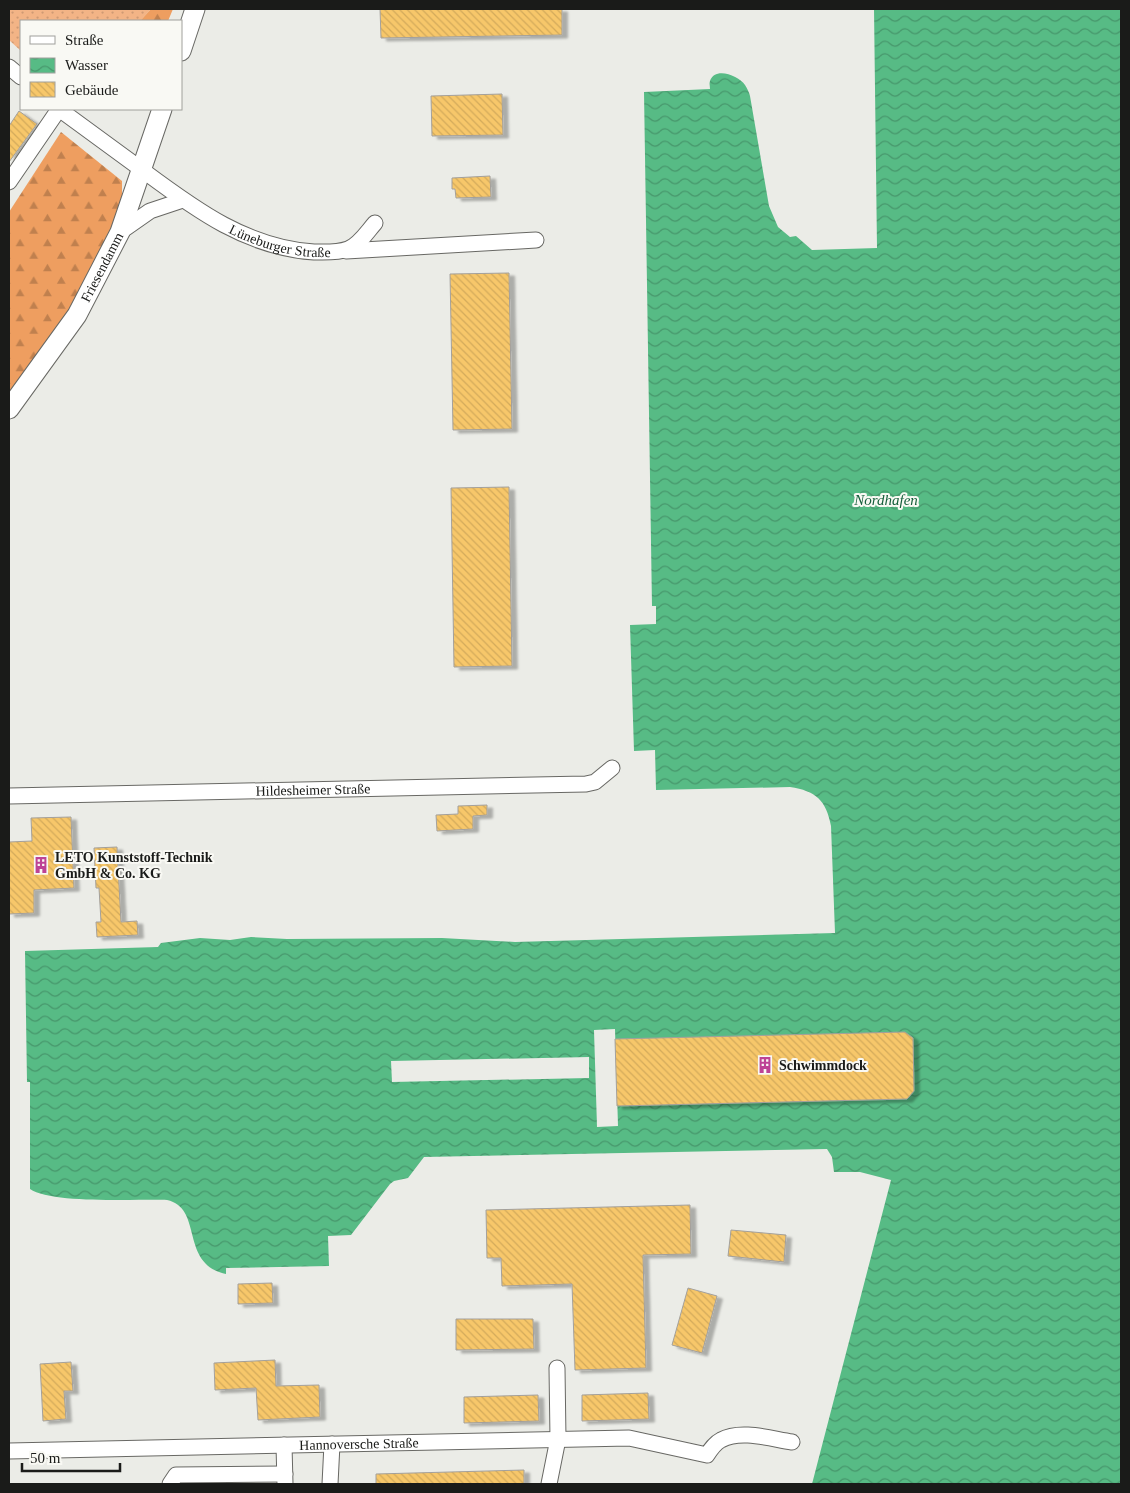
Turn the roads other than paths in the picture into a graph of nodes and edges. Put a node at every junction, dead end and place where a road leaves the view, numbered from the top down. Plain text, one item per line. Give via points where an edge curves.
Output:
1 (196, 9) edge
2 (182, 48) edge
3 (9, 67) edge
4 (20, 76) edge
5 (58, 110) edge
6 (60, 110) edge
7 (162, 110) edge
8 (142, 170) junction
9 (9, 182) edge
10 (184, 200) junction
11 (375, 223) dead end
12 (120, 232) junction
13 (536, 240) dead end
14 (339, 251) junction
15 (9, 410) edge
16 (612, 768) dead end
17 (9, 796) edge
18 (557, 1368) dead end
19 (558, 1439) junction
20 (792, 1442) dead end
21 (332, 1444) junction
22 (284, 1445) junction
23 (9, 1451) edge
24 (285, 1479) edge
25 (170, 1484) edge
26 (330, 1484) edge
27 (549, 1484) edge

1 - 2 main road
3 - 4 street
5 - 9 street
6 - 8 street, Lüneburger Straße
7 - 8 main road, Friesendamm
8 - 10 street, Lüneburger Straße
8 - 12 main road, Friesendamm
10 - 12 street via 150,211
10 - 14 street, Lüneburger Straße via 263,243 304,251
11 - 14 street, Lüneburger Straße via 356,244
12 - 15 main road, Friesendamm via 77,315
13 - 14 street
16 - 17 street, Hildesheimer Straße via 595,782 586,784
18 - 19 street
19 - 20 street, Hannoversche Straße via 629,1438 708,1455 716,1444 728,1437 744,1435
19 - 21 street, Hannoversche Straße
19 - 27 street
21 - 22 street, Hannoversche Straße
21 - 26 street
22 - 23 street, Hannoversche Straße
22 - 24 street
24 - 25 street via 176,1476

